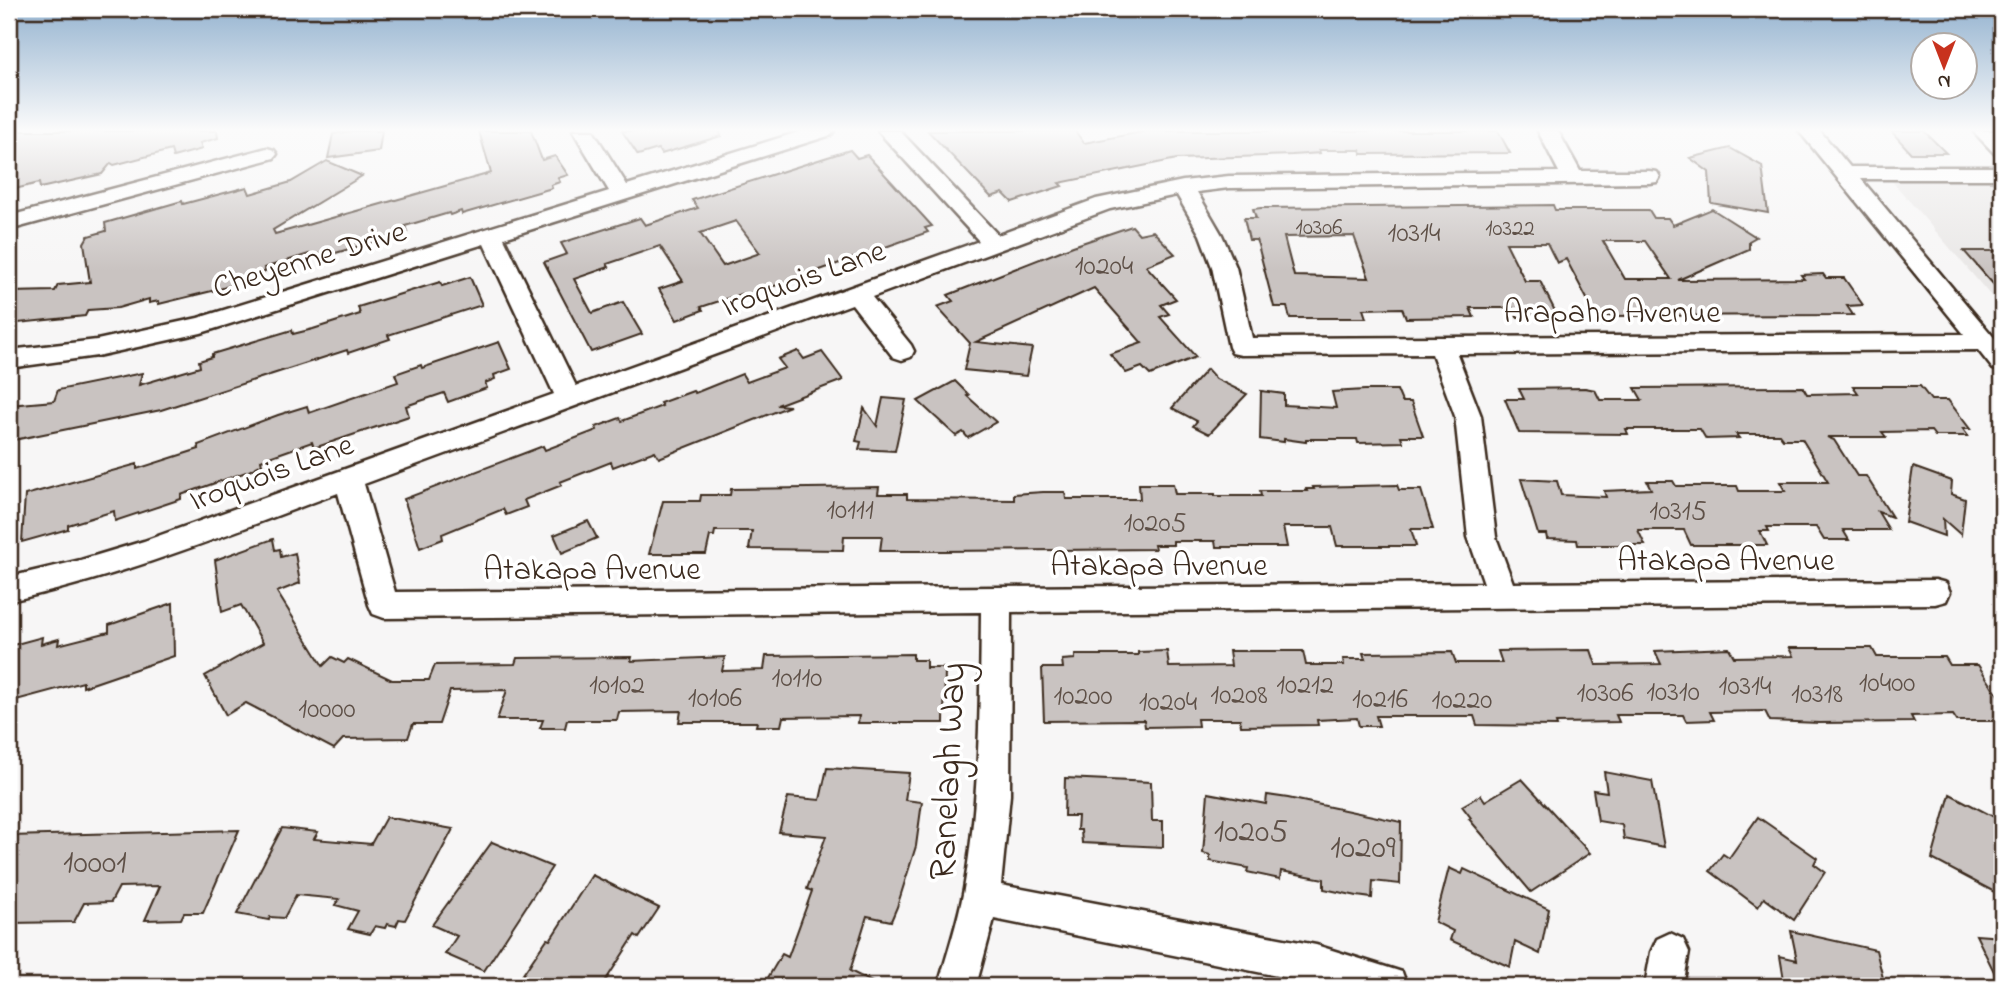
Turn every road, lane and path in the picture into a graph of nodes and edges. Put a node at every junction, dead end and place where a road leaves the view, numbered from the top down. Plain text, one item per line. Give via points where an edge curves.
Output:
1 (179, 177) edge
2 (612, 177) edge
3 (675, 177) edge
4 (932, 177) edge
5 (1616, 177) edge
6 (1848, 177) edge
7 (1573, 178) joint
8 (1183, 187) junction
9 (622, 194) junction
10 (9, 223) edge
11 (491, 235) junction
12 (993, 243) junction
13 (856, 293) junction
14 (1984, 342) junction
15 (1441, 345) junction
16 (902, 351) dead end
17 (9, 359) edge
18 (2002, 363) edge
19 (569, 398) junction
20 (348, 478) junction
21 (9, 589) edge
22 (1935, 593) dead end
23 (1503, 596) junction
24 (996, 600) junction
25 (982, 899) junction
26 (957, 986) edge
27 (1388, 986) edge

1 - 10 street
2 - 9 street
3 - 9 street, Cheyenne Drive
4 - 12 street
5 - 7 street, Iroquois Lane
6 - 14 street
7 - 8 street, Iroquois Lane via 1276,180
8 - 12 street, Iroquois Lane via 1104,204
8 - 15 street, Arapaho Avenue via 1224,267 1241,347
9 - 11 street, Cheyenne Drive
11 - 17 street, Cheyenne Drive via 201,325 97,348
11 - 19 street
12 - 13 street, Iroquois Lane
13 - 16 street
13 - 19 street, Iroquois Lane
14 - 15 street, Arapaho Avenue
14 - 18 street
15 - 23 street via 1468,416 1482,537
19 - 20 street, Iroquois Lane
20 - 21 street, Iroquois Lane via 149,551
20 - 24 street, Atakapa Avenue via 384,605
22 - 23 street, Atakapa Avenue
23 - 24 street, Atakapa Avenue
24 - 25 street, Ranelagh Way via 995,799
25 - 26 street, Ranelagh Way
25 - 27 street via 1316,964

